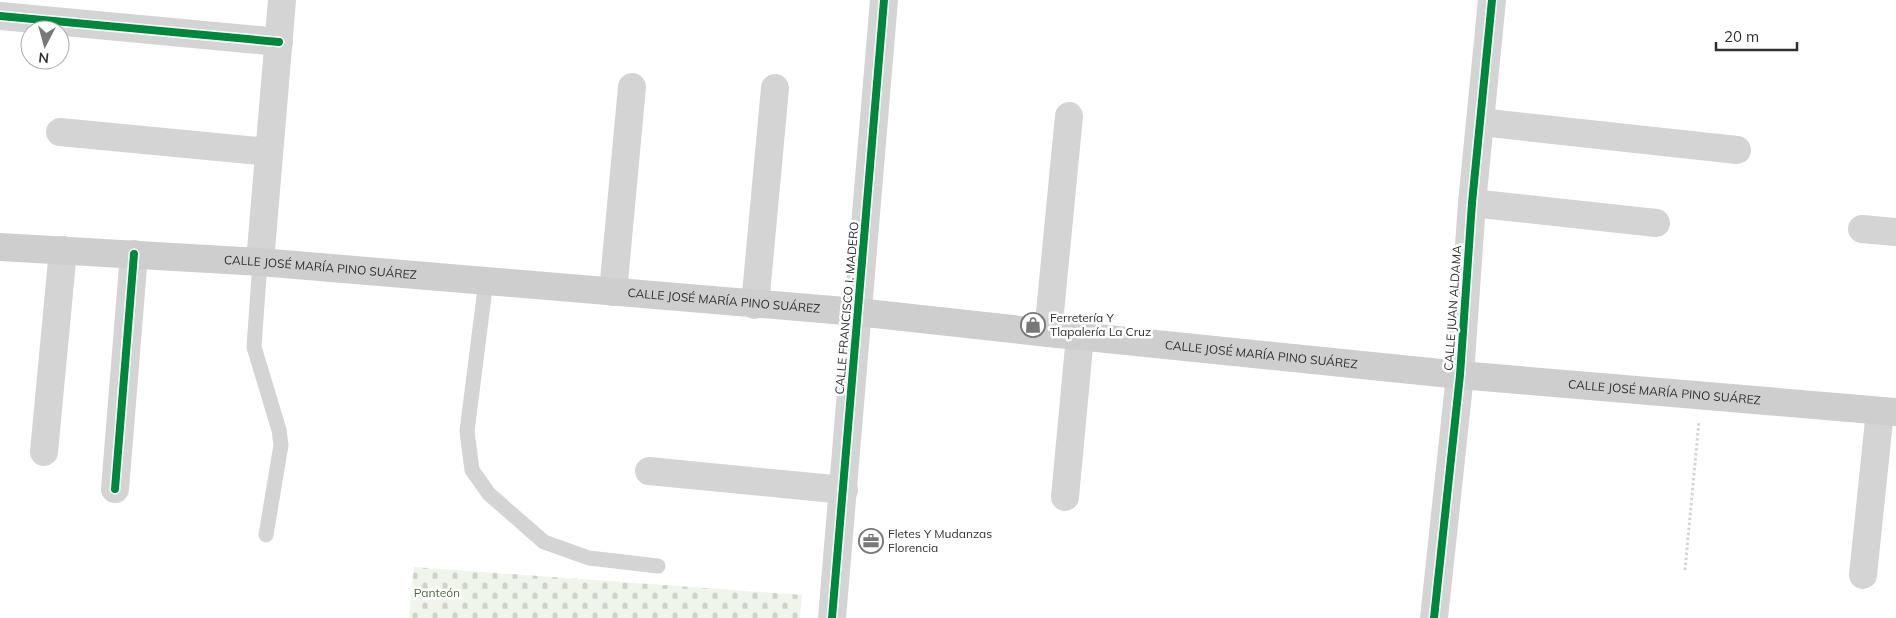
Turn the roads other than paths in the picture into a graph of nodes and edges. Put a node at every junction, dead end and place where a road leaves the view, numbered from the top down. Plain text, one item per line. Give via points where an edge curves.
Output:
1 (282, 0) edge
2 (884, 0) edge
3 (1492, 0) edge
4 (0, 16) edge
5 (278, 42) junction
6 (632, 87) dead end
7 (775, 88) dead end
8 (1069, 116) dead end
9 (1480, 122) junction
10 (60, 132) dead end
11 (1737, 150) dead end
12 (269, 152) junction
13 (1472, 203) junction
14 (1656, 222) dead end
15 (1862, 229) dead end
16 (1896, 232) edge
17 (0, 247) edge
18 (63, 250) junction
19 (134, 254) junction
20 (260, 262) junction
21 (486, 281) junction
22 (613, 292) junction
23 (755, 304) junction
24 (857, 312) junction
25 (1048, 333) junction
26 (1080, 336) junction
27 (1460, 374) junction
28 (1888, 412) edge
29 (44, 452) dead end
30 (649, 471) dead end
31 (115, 489) dead end
32 (844, 490) junction
33 (1065, 498) dead end
34 (266, 535) dead end
35 (658, 566) dead end
36 (1863, 575) dead end
37 (832, 618) edge
38 (1434, 618) edge

1 - 5 street
2 - 24 street, CALLE FRANCISCO I. MADERO
3 - 9 street, CALLE JUAN ALDAMA
4 - 5 street
5 - 12 street
6 - 22 street
7 - 23 street
8 - 25 street
9 - 11 street
9 - 13 street, CALLE JUAN ALDAMA
10 - 12 street
12 - 20 street
13 - 14 street
13 - 27 street, CALLE JUAN ALDAMA
15 - 16 street
17 - 18 main road, CALLE JOSÉ MARÍA PINO SUÁREZ
18 - 19 main road, CALLE JOSÉ MARÍA PINO SUÁREZ
18 - 29 street
19 - 20 main road, CALLE JOSÉ MARÍA PINO SUÁREZ
19 - 31 street
20 - 21 main road, CALLE JOSÉ MARÍA PINO SUÁREZ
20 - 34 lane via 254,347 280,430 281,445
21 - 22 main road, CALLE JOSÉ MARÍA PINO SUÁREZ
21 - 35 lane via 467,432 472,470 489,494 544,542 589,558
22 - 23 main road, CALLE JOSÉ MARÍA PINO SUÁREZ
23 - 24 main road, CALLE JOSÉ MARÍA PINO SUÁREZ
24 - 25 main road, CALLE JOSÉ MARÍA PINO SUÁREZ
24 - 32 street, CALLE FRANCISCO I. MADERO
25 - 26 main road, CALLE JOSÉ MARÍA PINO SUÁREZ
26 - 27 main road, CALLE JOSÉ MARÍA PINO SUÁREZ
26 - 33 street
27 - 28 main road, CALLE JOSÉ MARÍA PINO SUÁREZ
27 - 38 street, CALLE JUAN ALDAMA
28 - 36 street
30 - 32 street
32 - 37 street, CALLE FRANCISCO I. MADERO

